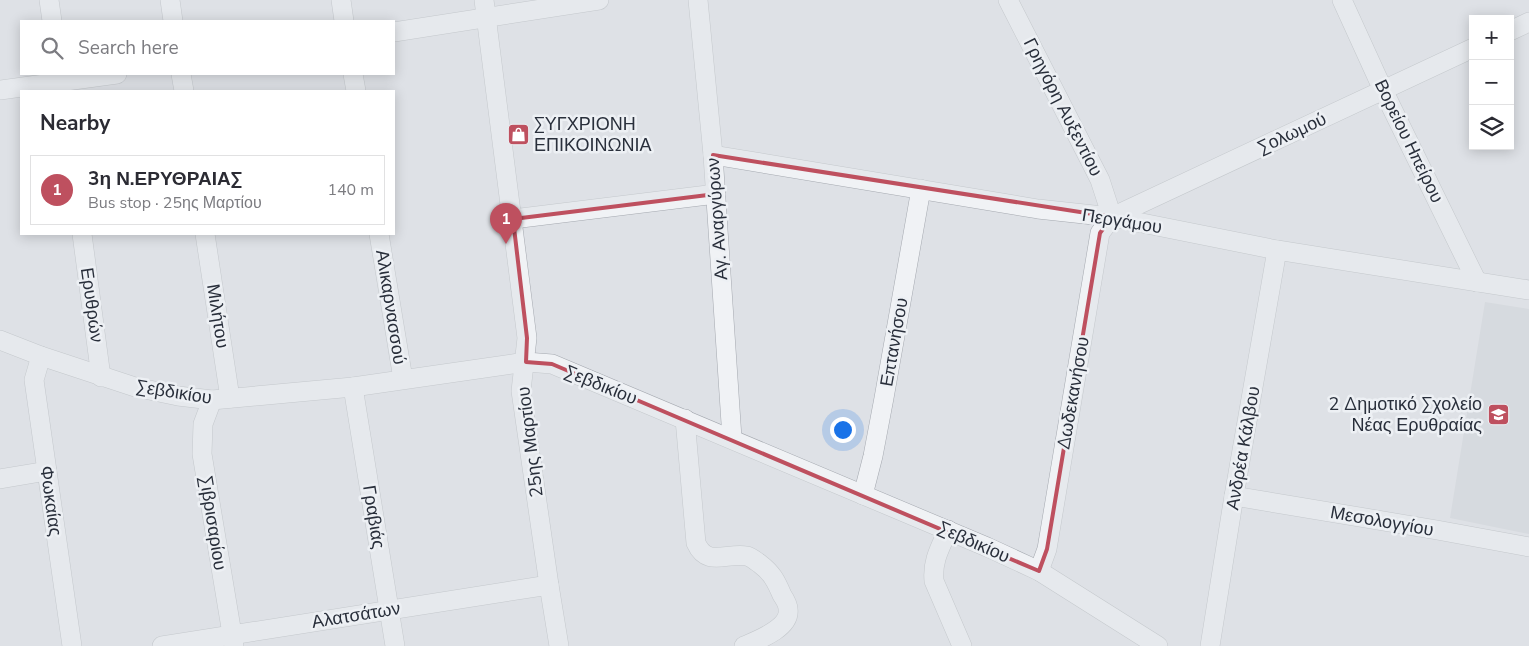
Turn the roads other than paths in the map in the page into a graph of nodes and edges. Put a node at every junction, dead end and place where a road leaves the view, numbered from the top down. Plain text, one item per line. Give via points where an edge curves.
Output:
1 (49, 0) edge
2 (170, 0) edge
3 (341, 0) edge
4 (599, 0) edge
5 (698, 0) edge
6 (1008, 0) edge
7 (1342, 0) edge
8 (485, 9) edge
9 (52, 20) edge
10 (173, 20) edge
11 (344, 20) edge
12 (1529, 22) edge
13 (1514, 29) edge
14 (395, 32) edge
15 (1469, 50) edge
16 (110, 75) edge
17 (181, 75) edge
18 (353, 75) edge
19 (62, 82) edge
20 (0, 90) edge
21 (184, 90) edge
22 (356, 90) edge
23 (1383, 90) junction
24 (713, 155) junction
25 (921, 188) junction
26 (716, 194) junction
27 (1112, 217) junction
28 (513, 219) junction
29 (82, 235) edge
30 (206, 235) edge
31 (379, 235) edge
32 (1277, 250) junction
33 (1477, 282) junction
34 (1529, 290) edge
35 (0, 340) edge
36 (41, 356) junction
37 (526, 362) junction
38 (101, 377) junction
39 (403, 379) junction
40 (353, 387) junction
41 (221, 399) junction
42 (685, 419) junction
43 (732, 438) junction
44 (48, 471) junction
45 (0, 478) edge
46 (863, 495) junction
47 (1234, 496) junction
48 (948, 530) junction
49 (1529, 547) edge
50 (1039, 571) junction
51 (549, 585) junction
52 (389, 610) junction
53 (233, 640) edge
54 (72, 646) edge
55 (162, 646) edge
56 (395, 646) edge
57 (560, 646) edge
58 (744, 646) edge
59 (962, 646) edge
60 (1158, 646) edge
61 (1210, 646) edge

1 - 9 street
2 - 10 street
3 - 11 street
4 - 8 street
5 - 24 street, Αγ. Αναργύρων
6 - 27 street, Γρηγόρη Αυξεντίου via 1100,180
7 - 23 street, Βορείου Ηπείρου
8 - 14 street
8 - 28 street, 25ης Μαρτίου
12 - 13 street
15 - 23 street, Σολωμού
16 - 19 street
17 - 21 street
18 - 22 street
19 - 20 street
23 - 27 street, Σολωμού
23 - 33 street, Βορείου Ηπείρου
24 - 25 street, Περγάμου
24 - 26 street, Αγ. Αναργύρων
25 - 27 street, Περγάμου via 1038,209
25 - 46 street, Επτανήσου via 873,456
26 - 28 street
26 - 43 street, Αγ. Αναργύρων
27 - 32 street, Περγάμου
27 - 50 street, Δωδεκανήσου via 1100,233 1047,549
28 - 37 street, 25ης Μαρτίου via 528,338
29 - 38 street, Ερυθρών
30 - 41 street, Μιλήτου
31 - 39 street, Αλικαρνασσού
32 - 33 street, Περγάμου
32 - 47 street, Ανδρέα Κάλβου
33 - 34 street, Περγάμου
35 - 36 street, Σεβδικίου
36 - 38 street, Σεβδικίου
36 - 44 street, Φωκαίας via 34,380
37 - 39 street, Σεβδικίου
37 - 42 street, Σεβδικίου via 552,364
37 - 51 street, 25ης Μαρτίου via 521,391
38 - 41 street, Σεβδικίου via 178,396
39 - 40 street, Σεβδικίου
40 - 41 street, Σεβδικίου
40 - 52 street, Γραβιάς
41 - 53 street, Σιβρισαρίου via 203,424 202,454
42 - 43 street, Σεβδικίου
42 - 58 street via 696,543 700,551 713,558 749,557 762,565 774,577 788,608 786,619 777,630
43 - 46 street, Σεβδικίου
44 - 45 street
44 - 54 street, Φωκαίας
46 - 48 street, Σεβδικίου
47 - 49 street, Μεσολογγίου
47 - 61 street, Ανδρέα Κάλβου
48 - 50 street, Σεβδικίου
48 - 59 street via 935,561 934,581
50 - 60 street, Σεβδικίου
51 - 52 street, Αλατσάτων
51 - 57 street, 25ης Μαρτίου
52 - 53 street, Αλατσάτων
52 - 56 street, Γραβιάς
53 - 55 street, Αλατσάτων

